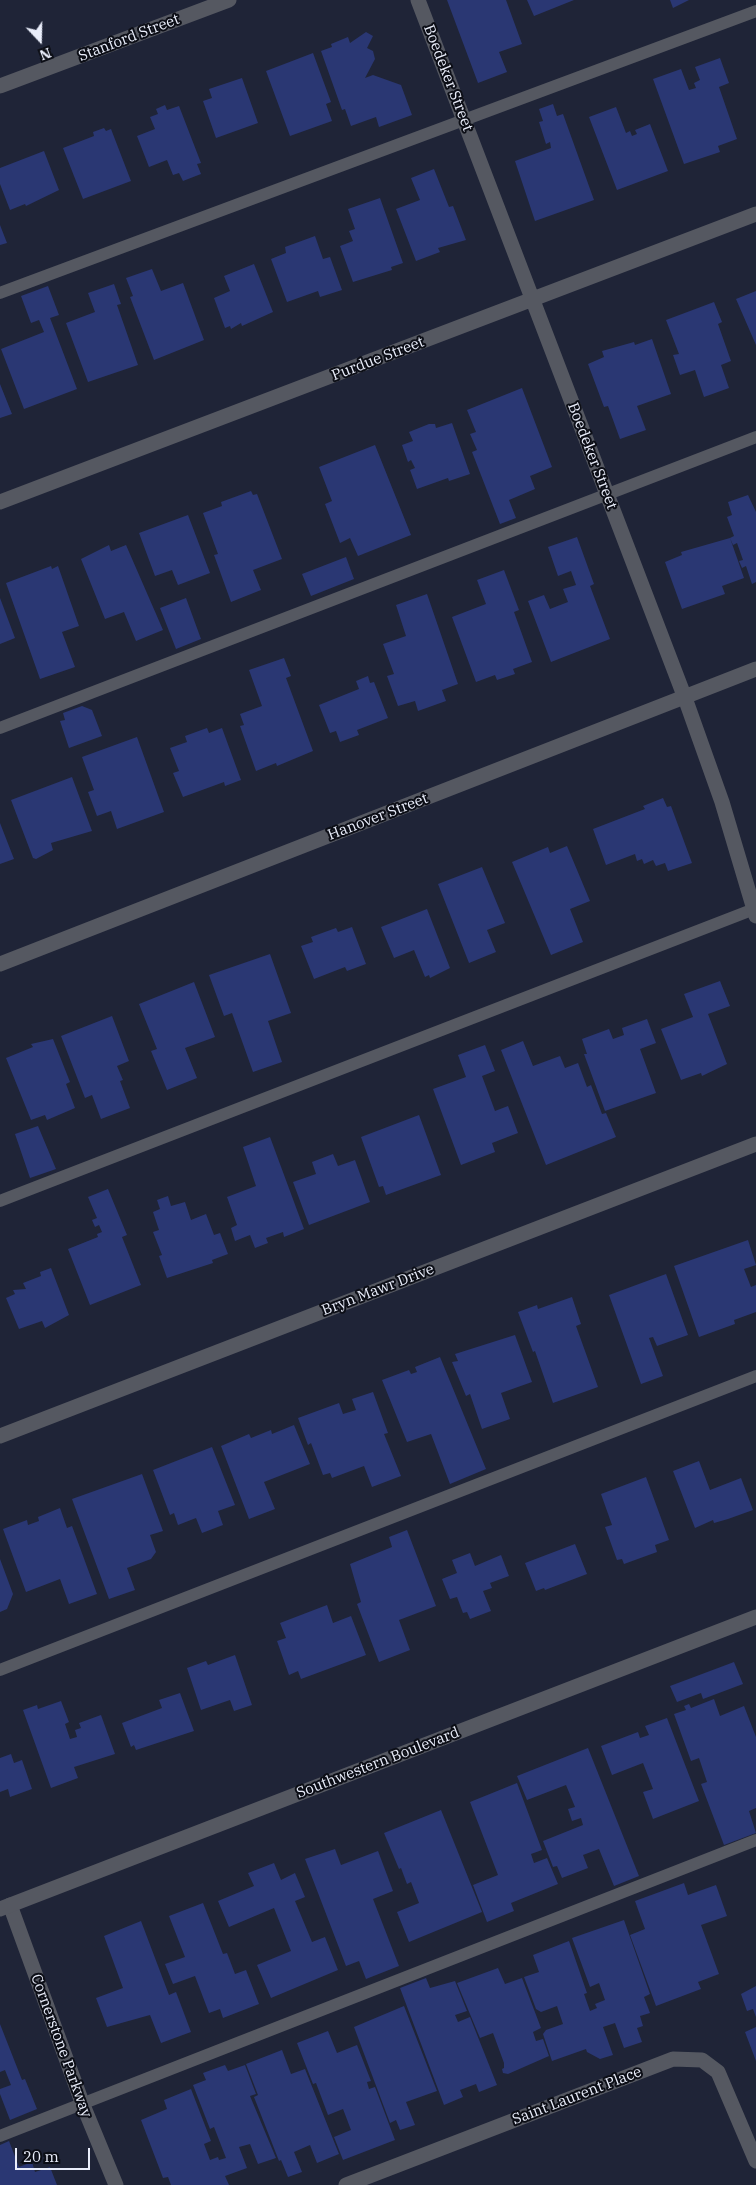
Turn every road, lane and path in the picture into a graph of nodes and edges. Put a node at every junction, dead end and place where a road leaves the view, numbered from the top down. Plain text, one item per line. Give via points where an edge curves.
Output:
1 (229, 0) edge
2 (418, 0) edge
3 (756, 11) edge
4 (0, 86) edge
5 (464, 120) junction
6 (756, 214) edge
7 (0, 293) edge
8 (534, 300) junction
9 (756, 437) edge
10 (606, 493) junction
11 (0, 502) edge
12 (756, 669) edge
13 (685, 698) junction
14 (0, 728) edge
15 (755, 912) edge
16 (0, 964) edge
17 (756, 1144) edge
18 (0, 1201) edge
19 (756, 1376) edge
20 (0, 1436) edge
21 (756, 1617) edge
22 (0, 1670) edge
23 (756, 1840) edge
24 (5, 1907) edge
25 (83, 2105) junction
26 (0, 2136) edge
27 (756, 2161) edge
28 (116, 2185) edge
29 (346, 2185) edge

1 - 4 street, Stanford Street
2 - 5 street, Boedeker Street
3 - 5 lane
5 - 7 lane
5 - 8 street, Boedeker Street
6 - 8 street, Purdue Street
8 - 10 street, Boedeker Street
8 - 11 street, Purdue Street
9 - 10 lane
10 - 13 street, Boedeker Street
10 - 14 lane
12 - 13 street, Hanover Street
13 - 15 street, Boedeker Street via 722,802
13 - 16 street, Hanover Street
15 - 18 lane
17 - 20 street, Bryn Mawr Drive
19 - 22 lane
21 - 24 street, Southwestern Boulevard
23 - 25 lane
24 - 25 street, Cornerstone Parkway
25 - 26 lane
25 - 28 street, Cornerstone Parkway
27 - 29 street, Saint Laurent Place via 718,2072 702,2060 673,2059

